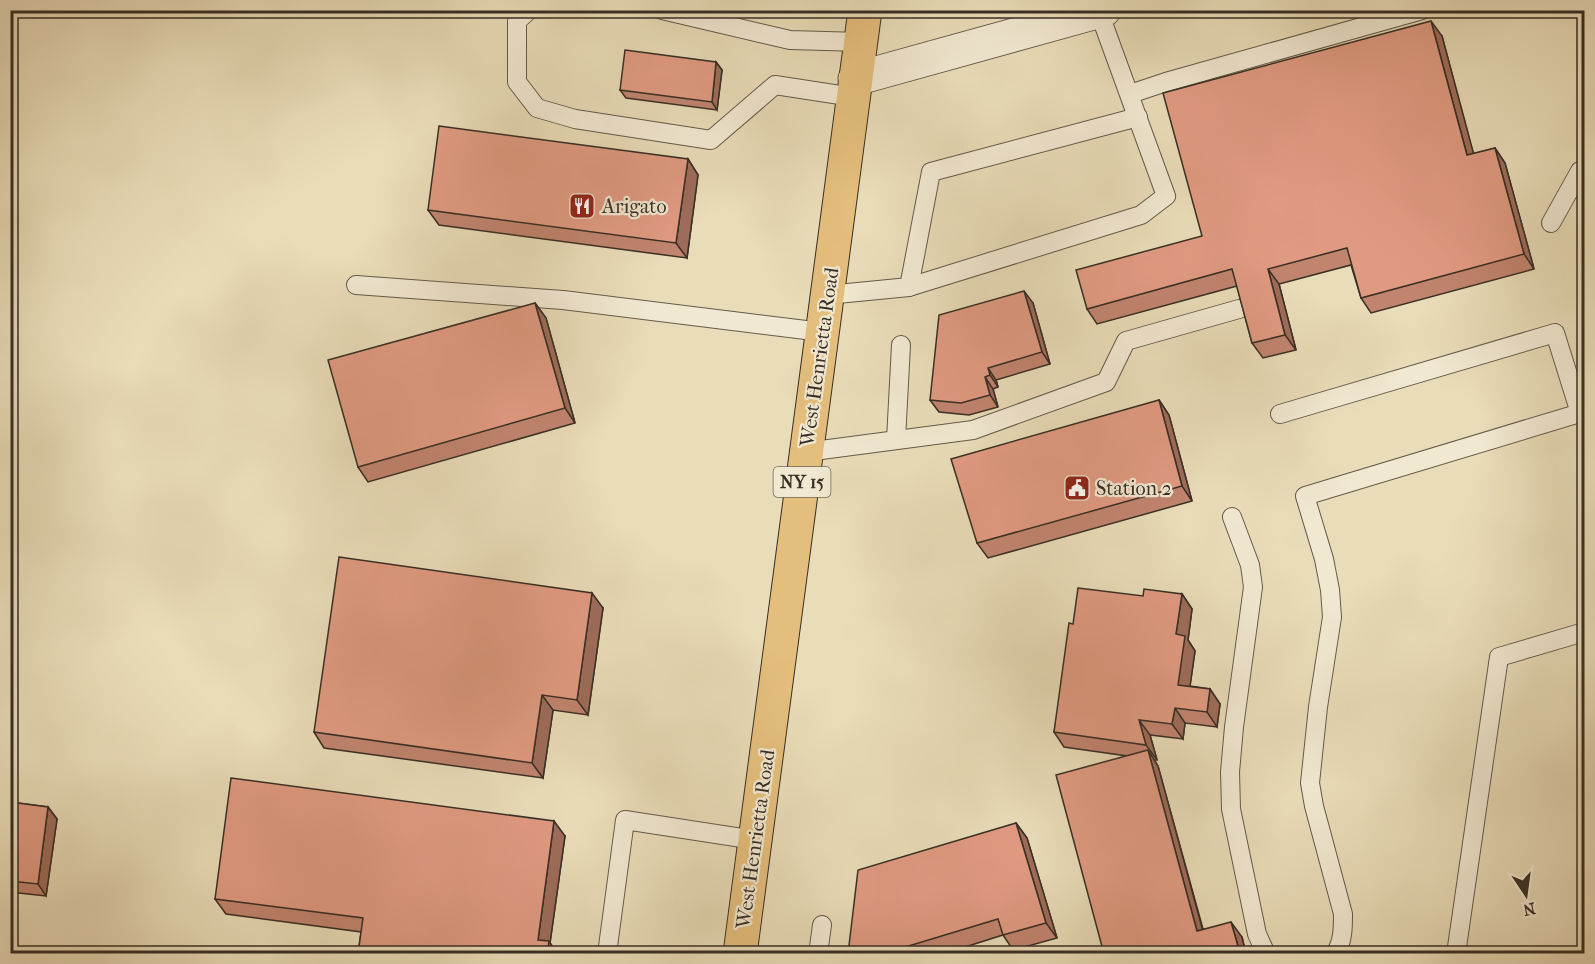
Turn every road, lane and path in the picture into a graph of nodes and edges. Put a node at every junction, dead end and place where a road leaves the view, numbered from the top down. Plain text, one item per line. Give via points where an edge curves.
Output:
1 (529, 10) edge
2 (662, 10) edge
3 (1422, 10) edge
4 (1102, 11) edge
5 (863, 26) edge
6 (854, 88) junction
7 (1130, 94) junction
8 (1138, 117) junction
9 (1584, 170) edge
10 (1551, 223) dead end
11 (356, 285) dead end
12 (909, 287) junction
13 (827, 295) junction
14 (1239, 309) edge
15 (822, 332) junction
16 (901, 345) dead end
17 (1280, 414) dead end
18 (896, 440) junction
19 (806, 452) junction
20 (1232, 517) dead end
21 (1584, 632) edge
22 (755, 840) junction
23 (822, 925) dead end
24 (607, 954) edge
25 (740, 954) edge
26 (818, 954) edge
27 (1266, 954) edge
28 (1335, 954) edge
29 (1456, 954) edge

1 - 6 lane via 517,21 517,82 537,108 575,119 711,140 775,85
2 - 5 lane via 790,40
3 - 7 lane
4 - 6 street
4 - 7 lane
5 - 6 main road, West Henrietta Road / NY 15
6 - 13 main road, West Henrietta Road / NY 15
7 - 8 lane
8 - 12 lane via 931,172
8 - 12 lane via 1166,196 1141,215
9 - 10 lane
11 - 15 lane via 563,300
12 - 13 lane
13 - 15 main road, West Henrietta Road / NY 15
14 - 18 lane via 1126,341 1106,382 974,430
15 - 19 main road, West Henrietta Road / NY 15
16 - 18 lane
17 - 28 lane via 1555,333 1580,413 1305,496 1324,559 1332,617 1310,783 1343,914
18 - 19 lane
19 - 22 main road, West Henrietta Road / NY 15
20 - 27 lane via 1250,565 1253,587 1234,727 1231,809 1257,934
21 - 29 lane via 1499,657
22 - 24 lane via 625,820
22 - 25 main road, West Henrietta Road / NY 15
23 - 26 lane

